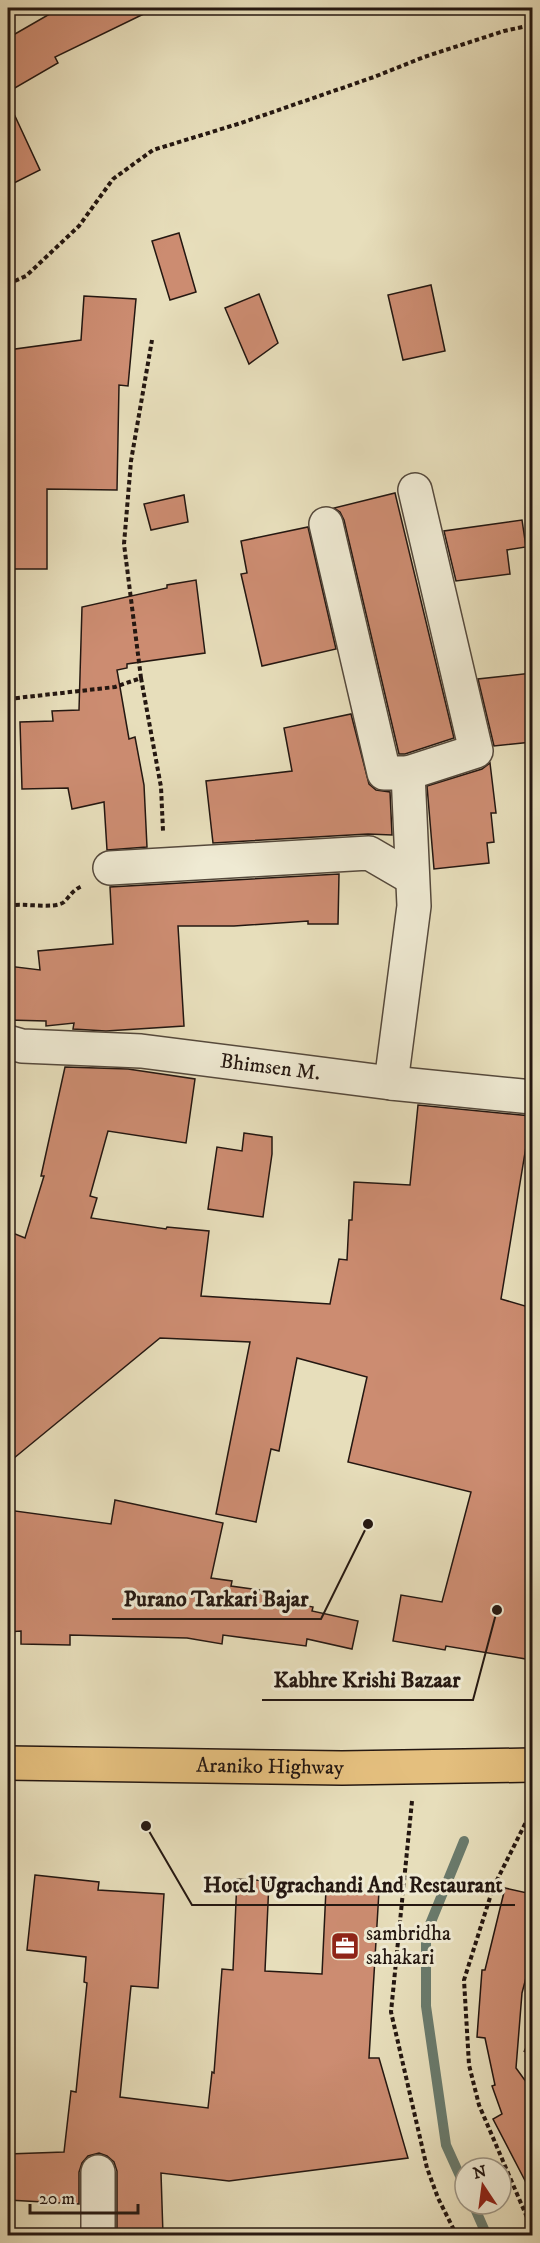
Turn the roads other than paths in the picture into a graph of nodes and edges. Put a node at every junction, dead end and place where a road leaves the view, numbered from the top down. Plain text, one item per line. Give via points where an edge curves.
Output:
1 (415, 490) dead end
2 (326, 524) dead end
3 (408, 773) junction
4 (113, 867) road end
5 (412, 878) junction
6 (8, 1042) edge
7 (391, 1083) junction
8 (532, 1097) edge
9 (8, 1763) edge
10 (532, 1765) edge
11 (98, 2172) dead end
12 (98, 2235) edge

1 - 3 street via 476,751
2 - 3 street via 384,773
3 - 5 street
4 - 5 street via 369,853
5 - 7 street via 414,906
6 - 7 street, Bhimsen M. via 22,1046 141,1051
7 - 8 street, Bhimsen M.
9 - 10 highway, Araniko Highway via 342,1768
11 - 12 street

